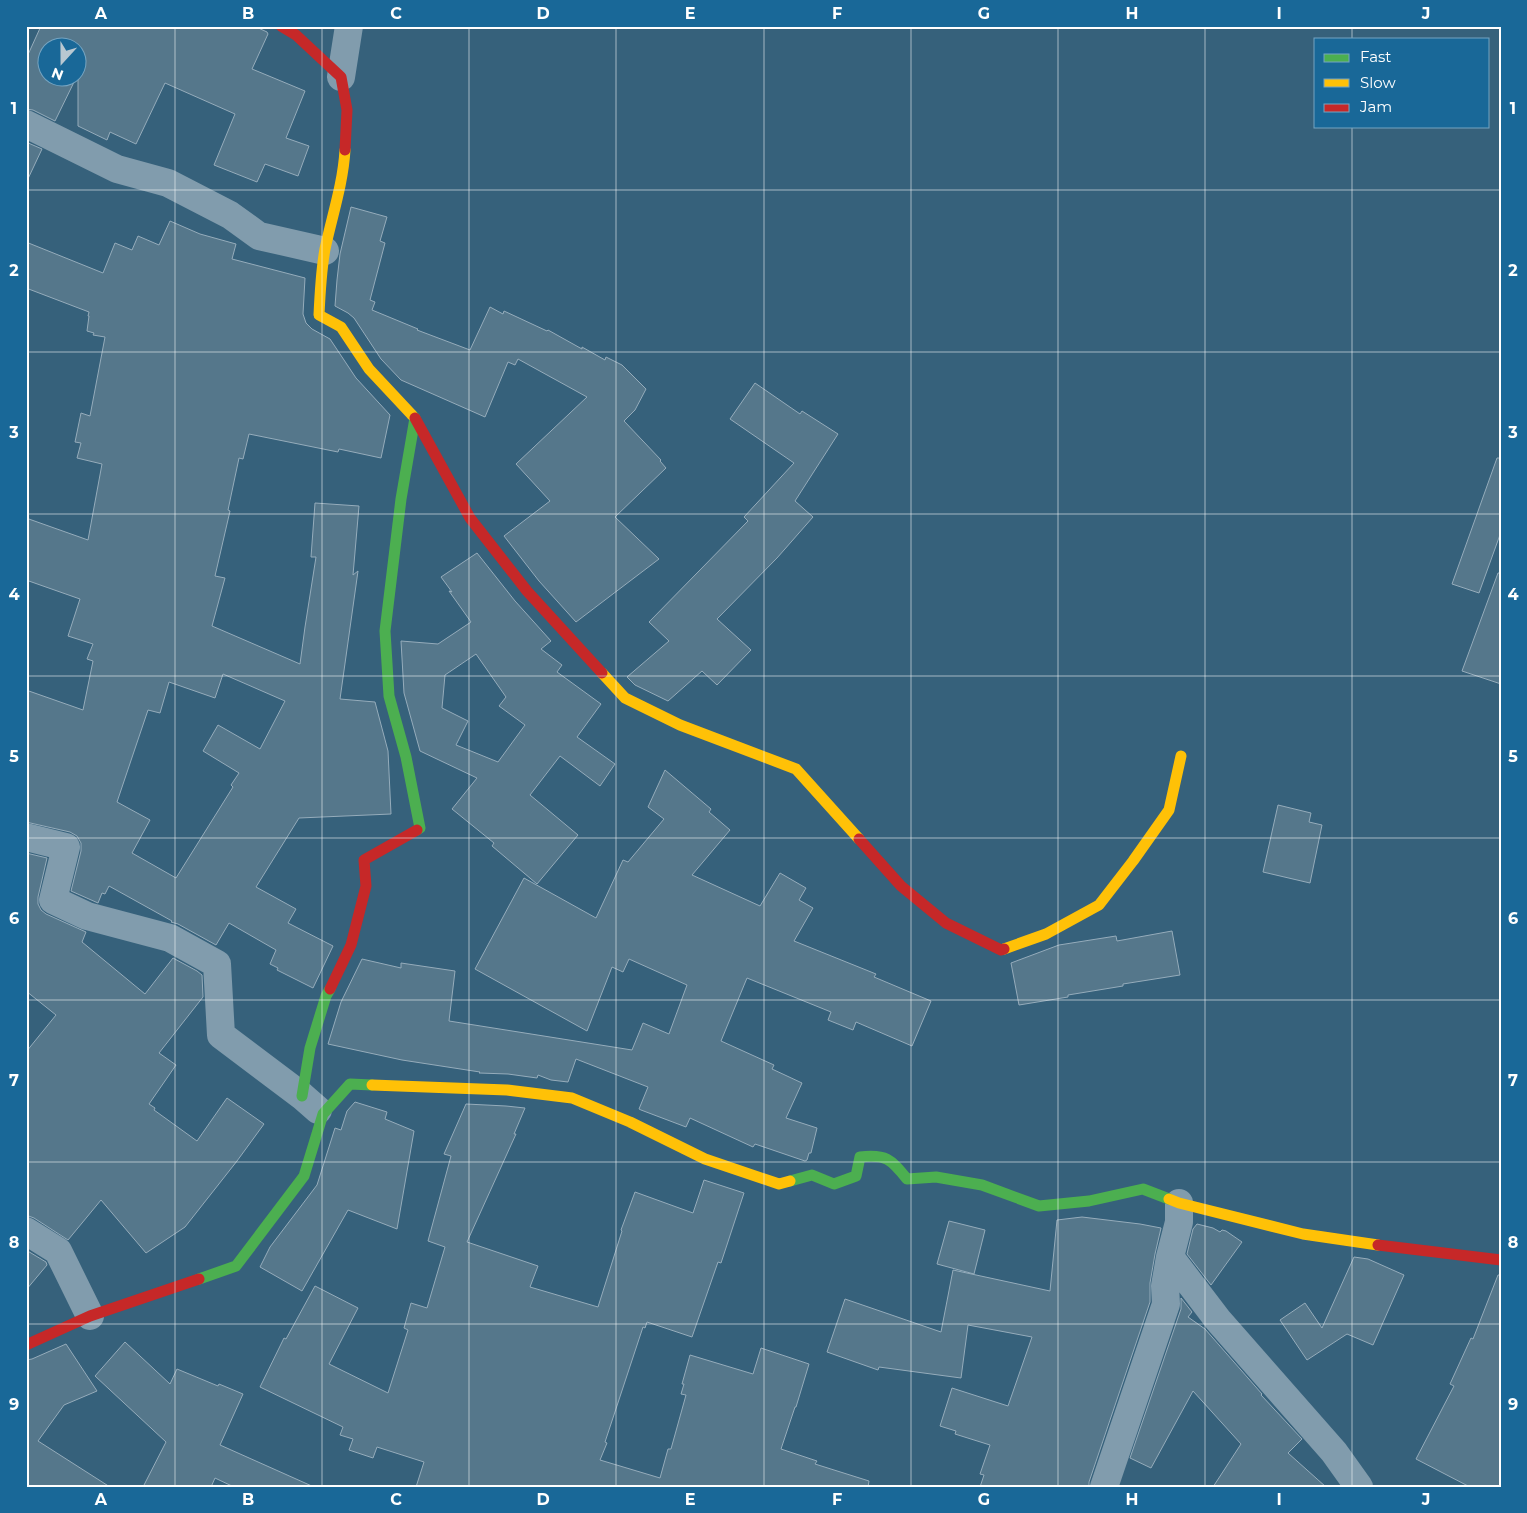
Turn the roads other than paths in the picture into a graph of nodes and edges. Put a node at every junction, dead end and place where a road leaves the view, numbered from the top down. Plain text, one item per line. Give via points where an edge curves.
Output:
1 (281, 26) edge
2 (349, 26) edge
3 (342, 77) junction
4 (26, 124) edge
5 (325, 251) junction
6 (415, 418) junction
7 (1182, 756) dead end
8 (26, 838) edge
9 (302, 1096) junction
10 (324, 1114) junction
11 (1179, 1203) junction
12 (26, 1231) edge
13 (1170, 1257) junction
14 (1501, 1260) edge
15 (90, 1316) junction
16 (26, 1345) edge
17 (1104, 1487) edge
18 (1359, 1487) edge

1 - 3 street
2 - 3 street
3 - 5 street via 347,110 344,169
4 - 5 street via 118,169 168,183 230,215 259,236
5 - 6 street via 319,315 341,327 369,369
6 - 7 street via 470,518 527,590 625,698 680,725 796,769 901,886 946,923 1001,950 1046,934 1099,905 1169,810
6 - 9 street via 400,499 385,631 389,696 406,757 420,828 364,860 366,886 351,945 326,996 310,1048
8 - 9 street via 66,847 53,900 87,916 170,938 217,964 221,1035
9 - 10 street
10 - 11 street via 350,1084 507,1090 572,1098 705,1159 779,1184 812,1175 834,1184 856,1176 860,1157 878,1154 892,1160 907,1178 936,1177 982,1185 1038,1206 1089,1201 1143,1188
10 - 15 street via 304,1176 236,1266
11 - 13 street via 1180,1222
11 - 14 street via 1303,1234
12 - 15 street via 58,1251
13 - 17 street via 1165,1286 1166,1304
13 - 18 street via 1218,1320 1334,1452
15 - 16 street

